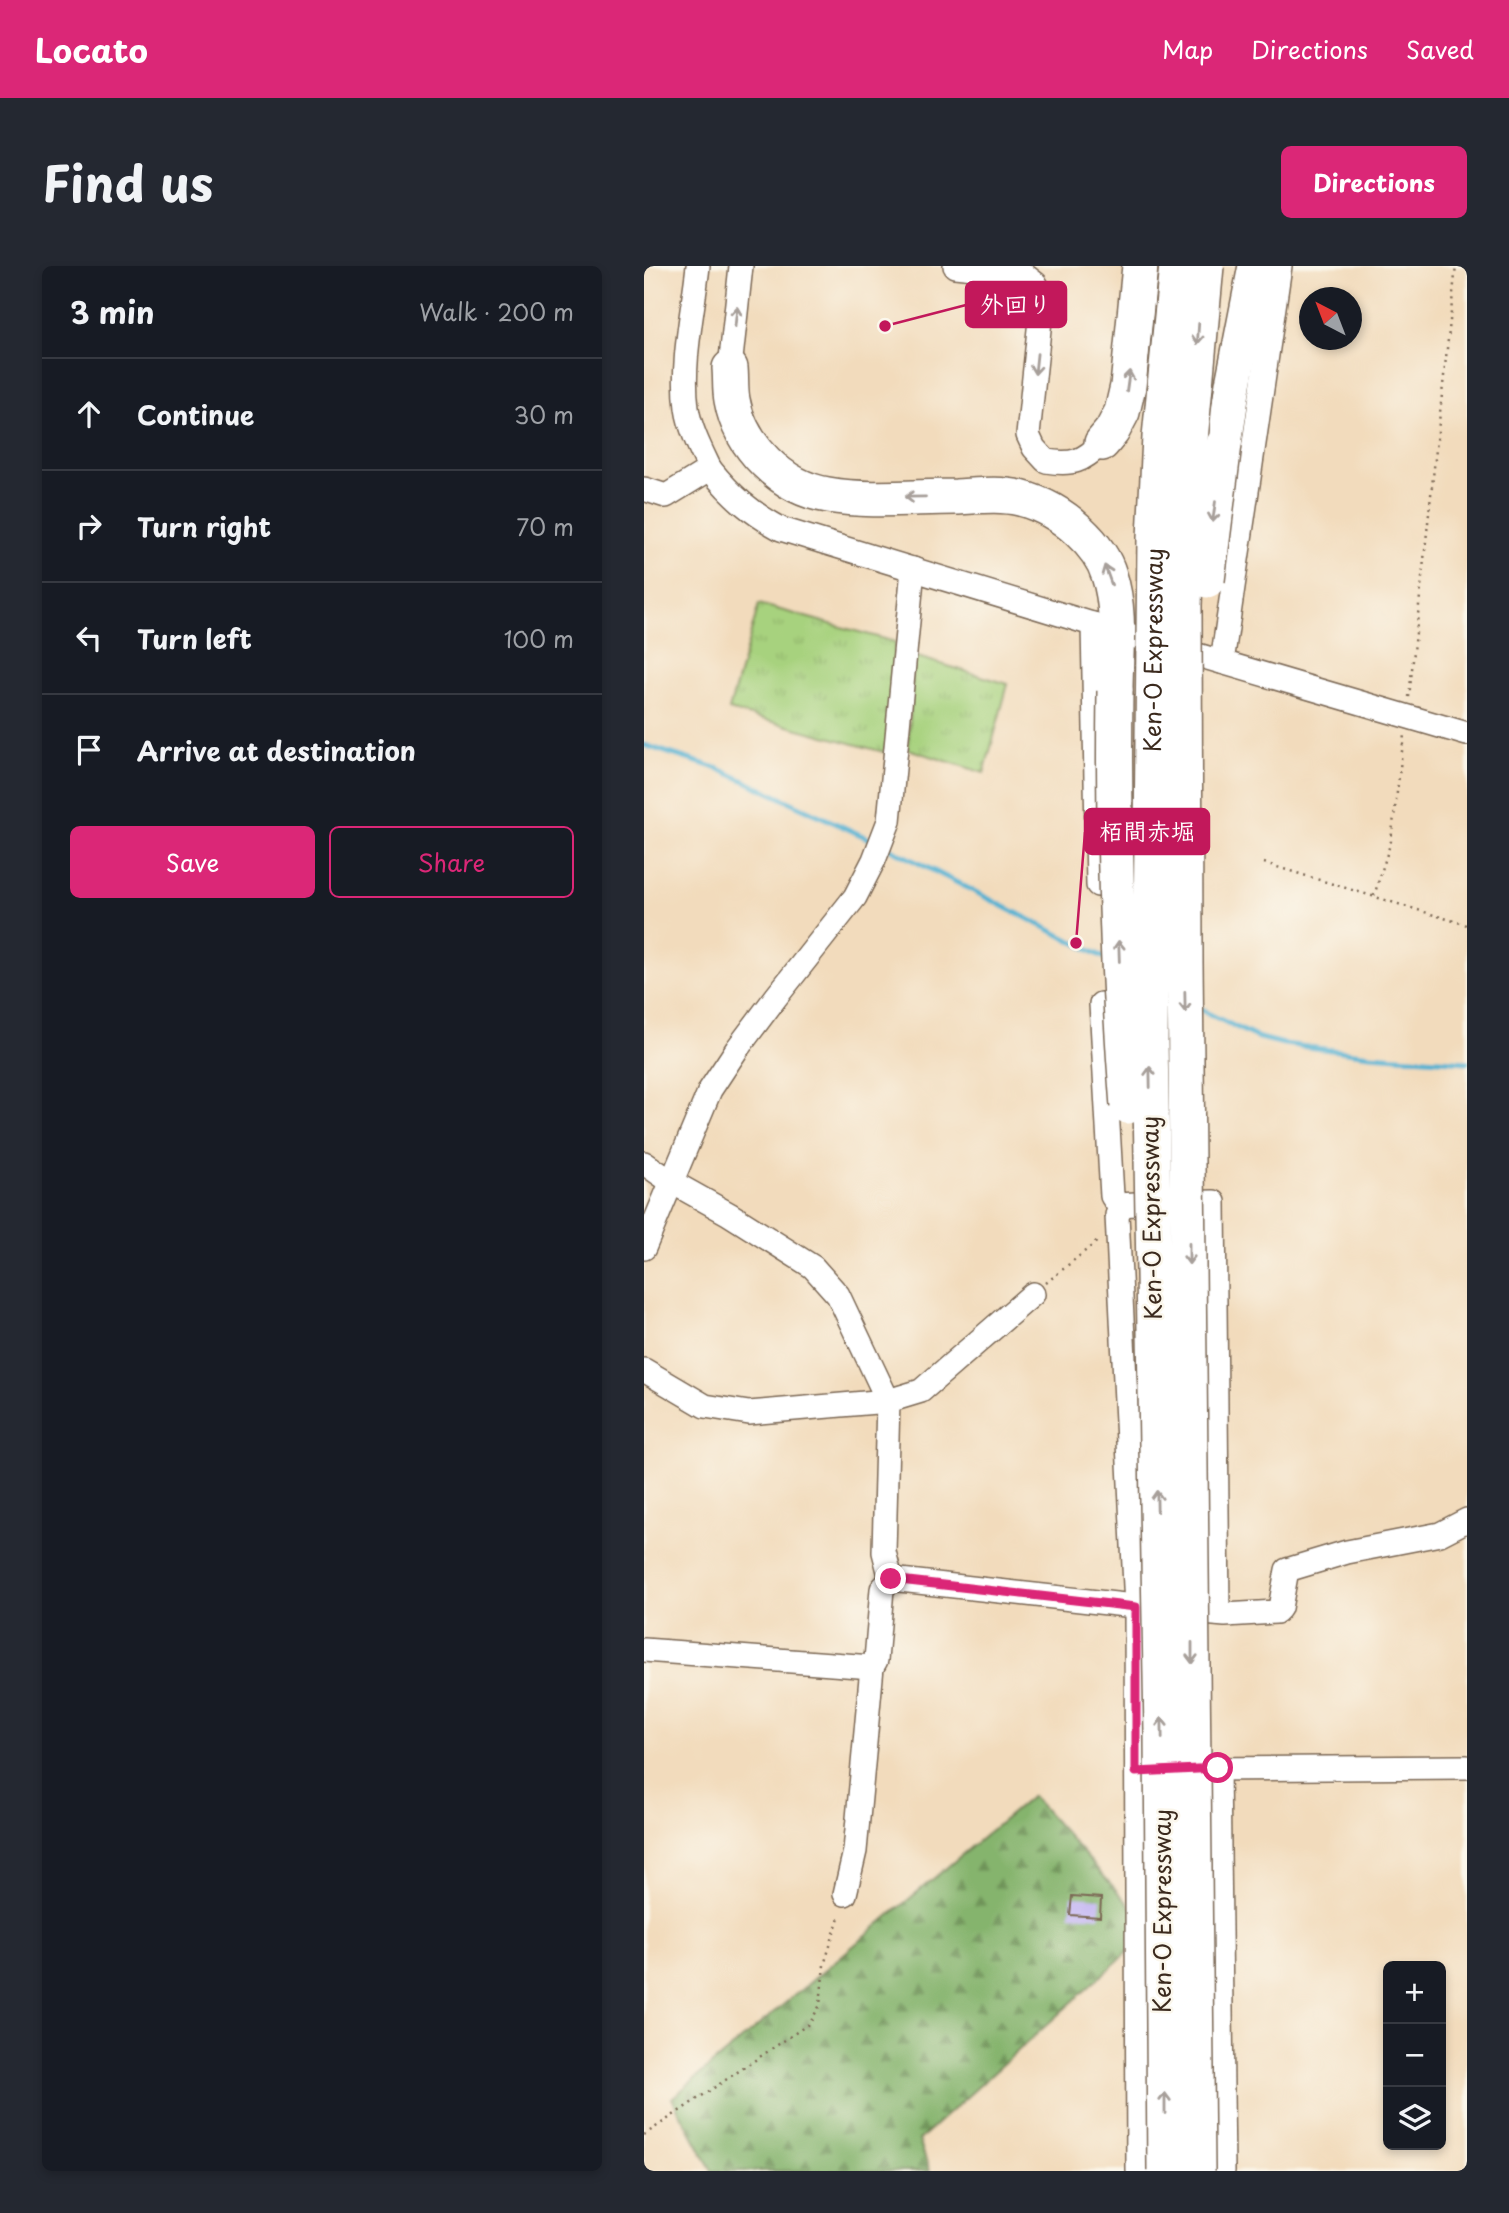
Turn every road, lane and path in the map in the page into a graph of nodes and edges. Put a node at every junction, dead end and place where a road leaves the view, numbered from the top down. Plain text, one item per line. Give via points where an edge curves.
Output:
1 (698, 266) edge
2 (741, 266) edge
3 (955, 266) edge
4 (1140, 266) edge
5 (1177, 266) edge
6 (1206, 266) edge
7 (1256, 266) edge
8 (1280, 266) edge
9 (1456, 266) edge
10 (730, 368) joint
11 (1102, 443) joint
12 (710, 469) junction
13 (644, 489) edge
14 (913, 569) junction
15 (1126, 634) dead end
16 (1222, 662) junction
17 (1407, 716) junction
18 (1467, 734) edge
19 (1264, 863) dead end
20 (1098, 885) dead end
21 (1374, 896) junction
22 (1467, 925) edge
23 (1185, 963) junction
24 (1101, 1004) dead end
25 (644, 1163) edge
26 (670, 1181) junction
27 (1122, 1205) junction
28 (1118, 1237) junction
29 (644, 1248) edge
30 (1033, 1294) joint
31 (1154, 1360) junction
32 (644, 1370) edge
33 (888, 1401) junction
34 (1467, 1520) edge
35 (891, 1579) junction
36 (1136, 1607) junction
37 (1218, 1614) junction
38 (644, 1650) edge
39 (872, 1667) junction
40 (1467, 1767) edge
41 (1218, 1768) junction
42 (1136, 1772) junction
43 (845, 1894) joint
44 (644, 2135) edge
45 (1138, 2171) edge
46 (1165, 2171) edge
47 (1197, 2171) edge
48 (1223, 2171) edge

1 - 12 street via 685,381 687,410
10 -> 2 street
3 -> 11 street via 1022,273 1036,284 1042,301 1028,435 1034,448 1046,461 1064,463 1089,456
11 -> 4 highway via 1122,412 1128,386
31 -> 5 highway, Ken-O Expressway, bridge via 1150,1042 1155,538
6 -> 23 highway, Ken-O Expressway, bridge via 1190,440 1184,605
7 -> 23 highway, bridge via 1211,535 1197,683
8 - 16 street
9 - 17 path
31 -> 10 highway, bridge via 1121,998 1114,769 1116,598 1109,572 1092,545 1066,520 1042,505 1017,498 861,497 804,489 783,477 749,442 732,400
12 - 13 street via 666,496
12 - 14 street via 754,514 781,529
14 - 20 street via 1097,625
14 - 26 street via 889,821 874,860 855,897 710,1090
15 - 16 street
16 - 17 street
17 - 18 street
17 - 21 path via 1391,841
19 - 21 path
21 - 22 path
23 -> 47 highway, Ken-O Expressway, bridge
24 - 27 street via 1112,1196
25 - 26 street
26 - 29 street
26 - 33 street via 821,1273 838,1295
27 - 28 street via 1117,1215
27 - 37 street via 1214,1202
28 - 30 path via 1097,1239
28 - 36 street
30 - 33 street via 920,1391
46 -> 31 highway, Ken-O Expressway, bridge
32 - 33 street via 705,1406 749,1413
33 - 35 street via 884,1552
34 - 37 street via 1440,1534 1347,1552 1287,1570 1276,1612
35 - 36 street
35 - 39 street via 882,1589
36 - 37 street
36 - 42 street
38 - 39 street
39 - 43 street via 855,1851
40 - 41 street
41 - 42 street
41 - 48 street
42 - 45 street
43 - 44 path via 824,1965 820,2005 810,2023

